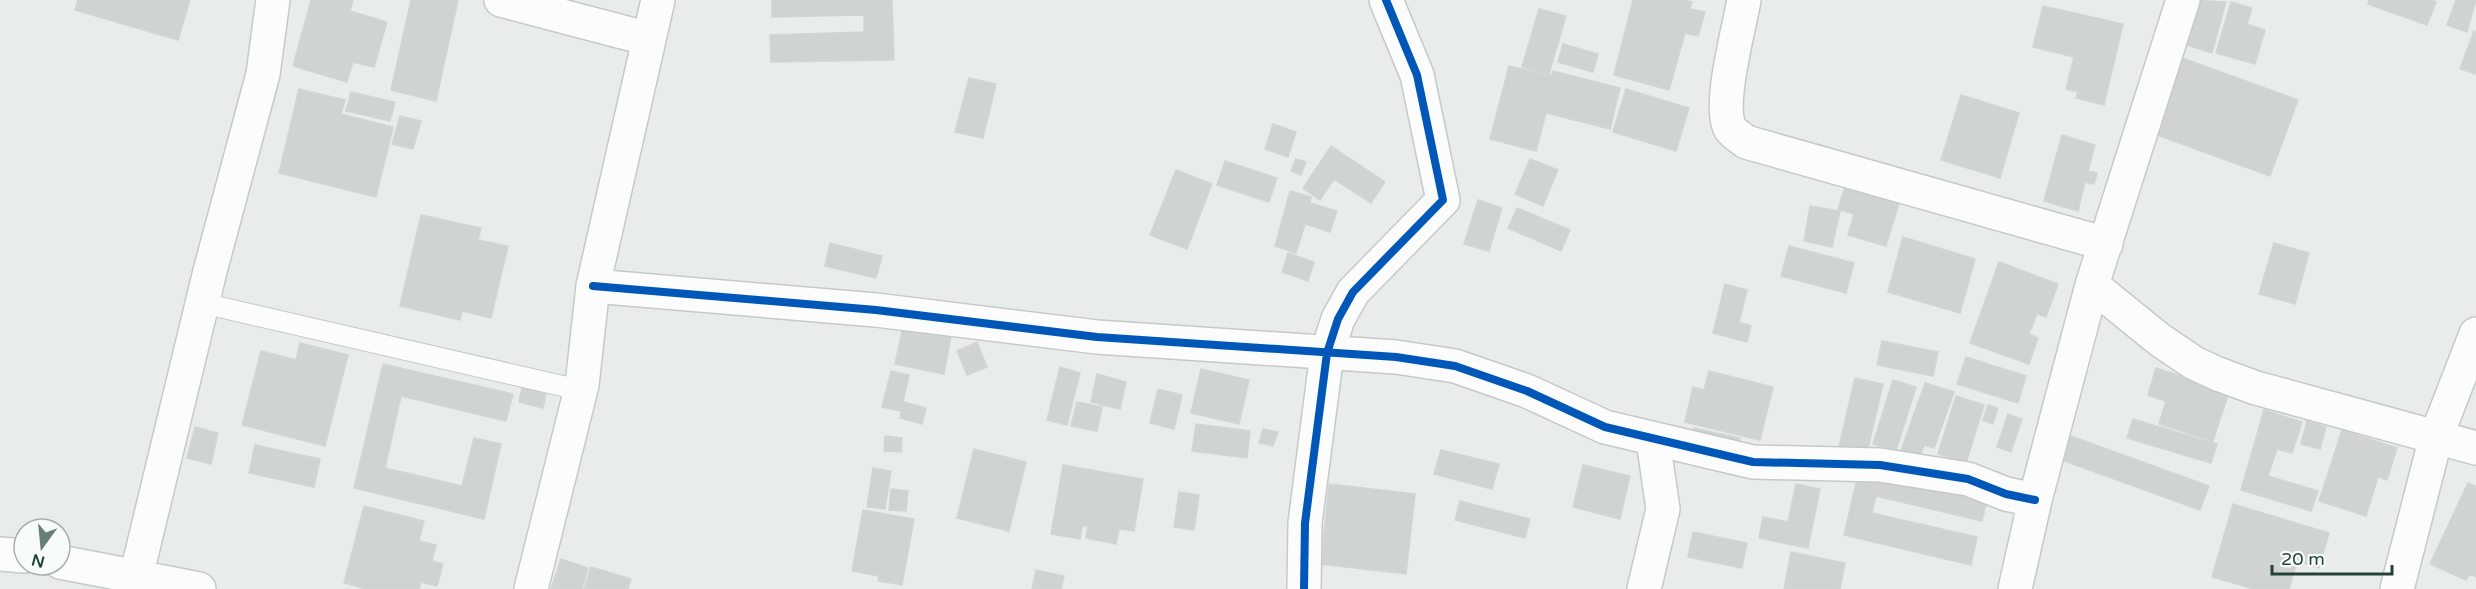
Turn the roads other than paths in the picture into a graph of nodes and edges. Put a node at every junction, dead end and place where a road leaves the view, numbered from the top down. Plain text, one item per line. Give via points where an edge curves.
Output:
1 (273, 0) edge
2 (501, 0) edge
3 (658, 0) edge
4 (1386, 0) edge
5 (1744, 0) edge
6 (2183, 0) edge
7 (649, 39) junction
8 (2106, 244) junction
9 (2092, 285) junction
10 (593, 286) junction
11 (202, 303) junction
12 (2476, 334) edge
13 (1327, 353) junction
14 (580, 390) junction
15 (2436, 437) junction
16 (1653, 440) junction
17 (2476, 447) edge
18 (2035, 500) junction
19 (72, 564) edge
20 (136, 577) junction
21 (199, 589) edge
22 (531, 589) edge
23 (1304, 589) edge
24 (1644, 589) edge
25 (2015, 589) edge
26 (2397, 589) edge

1 - 11 street via 263,74
2 - 7 street
3 - 7 street
4 - 13 street via 1417,75 1443,200 1353,292 1338,319
5 - 8 street via 1726,116 1730,129 1746,142
6 - 8 street
7 - 10 street
8 - 9 street
9 - 15 street via 2194,363 2256,388
9 - 18 street
10 - 13 street via 876,310 1097,337
10 - 14 street
11 - 14 lane
11 - 20 street
12 - 15 street
13 - 16 street via 1455,366 1527,391 1605,427
13 - 23 street via 1305,523
14 - 22 street
15 - 17 street
15 - 26 street
16 - 18 street via 1753,462 1880,465 1968,479
16 - 24 street via 1663,509
18 - 25 street
19 - 20 street
20 - 21 street

